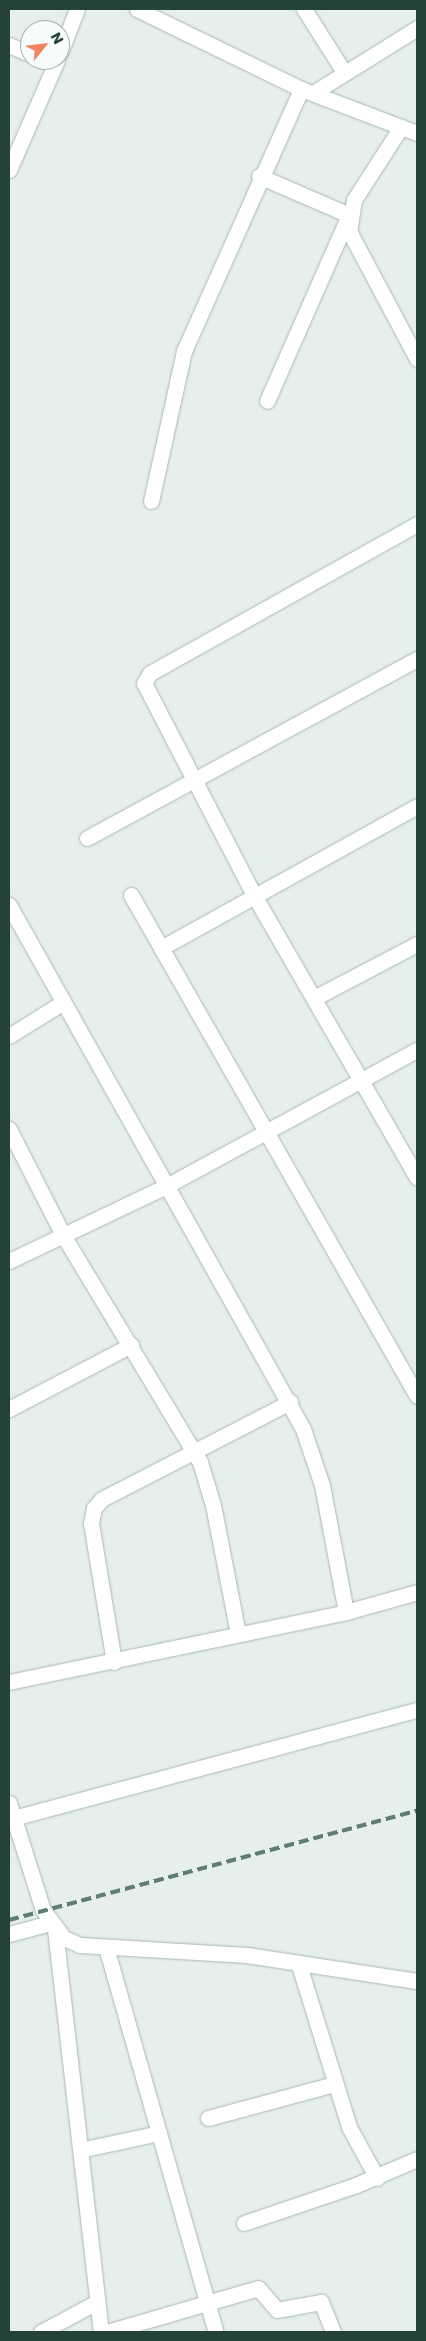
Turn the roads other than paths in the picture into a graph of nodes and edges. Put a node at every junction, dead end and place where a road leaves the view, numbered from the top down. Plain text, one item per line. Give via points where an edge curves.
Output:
1 (78, 9) edge
2 (304, 9) edge
3 (142, 10) edge
4 (70, 26) edge
5 (417, 28) edge
6 (50, 70) edge
7 (344, 72) junction
8 (307, 91) junction
9 (400, 127) junction
10 (417, 133) edge
11 (9, 170) edge
12 (259, 176) junction
13 (349, 215) junction
14 (417, 359) edge
15 (267, 400) dead end
16 (151, 501) dead end
17 (417, 524) edge
18 (417, 660) edge
19 (195, 782) junction
20 (417, 806) edge
21 (87, 838) dead end
22 (131, 895) dead end
23 (255, 897) junction
24 (9, 905) edge
25 (417, 944) edge
26 (161, 948) junction
27 (314, 998) junction
28 (62, 1003) junction
29 (9, 1036) edge
30 (417, 1050) edge
31 (360, 1080) junction
32 (9, 1129) edge
33 (265, 1133) junction
34 (417, 1178) edge
35 (168, 1185) junction
36 (63, 1235) junction
37 (9, 1261) edge
38 (131, 1344) junction
39 (417, 1396) edge
40 (290, 1402) junction
41 (9, 1409) edge
42 (193, 1450) junction
43 (417, 1592) edge
44 (346, 1612) junction
45 (238, 1634) junction
46 (114, 1662) junction
47 (9, 1682) edge
48 (417, 1710) edge
49 (9, 1802) edge
50 (13, 1818) junction
51 (15, 1858) edge
52 (53, 1926) junction
53 (9, 1934) edge
54 (106, 1947) junction
55 (299, 1965) junction
56 (417, 1981) edge
57 (334, 2084) junction
58 (208, 2118) dead end
59 (159, 2134) junction
60 (80, 2150) junction
61 (417, 2159) edge
62 (377, 2178) junction
63 (244, 2223) dead end
64 (206, 2299) junction
65 (97, 2302) junction
66 (140, 2327) edge
67 (41, 2332) edge
68 (100, 2332) edge
69 (107, 2332) edge
70 (216, 2332) edge
71 (333, 2332) edge

1 - 4 street
2 - 7 street
3 - 8 street
5 - 7 street
6 - 11 street
7 - 8 street
8 - 9 street
8 - 12 street
9 - 10 street
9 - 13 street
12 - 13 street
12 - 16 street via 184,351
13 - 14 street via 356,250
13 - 15 street
17 - 19 street via 146,677 147,690
18 - 19 street
19 - 21 street
19 - 23 street
20 - 23 street
22 - 26 street
23 - 26 street
23 - 27 street
24 - 28 street
25 - 27 street
26 - 33 street
27 - 31 street
28 - 29 street
28 - 35 street
30 - 31 street
31 - 33 street
31 - 34 street
32 - 36 street
33 - 35 street
33 - 39 street
35 - 36 street
35 - 40 street
36 - 37 street
36 - 38 street
38 - 41 street
38 - 42 street
40 - 42 street
40 - 44 street via 316,1463
42 - 45 street via 213,1505
42 - 46 street via 102,1499 91,1514
43 - 44 street
44 - 45 street
45 - 46 street
46 - 47 street
48 - 50 street
49 - 50 street
50 - 51 street
51 - 52 street
52 - 53 street
52 - 54 street via 80,1945
52 - 60 street
54 - 55 street via 212,1951
54 - 59 street
55 - 56 street
55 - 57 street
57 - 58 street
57 - 62 street via 357,2147
59 - 60 street
59 - 64 street
60 - 65 street
61 - 62 street
62 - 63 street
64 - 66 street
64 - 70 street
64 - 71 street via 258,2288 277,2310 321,2302
65 - 67 street
65 - 68 street
66 - 69 street

